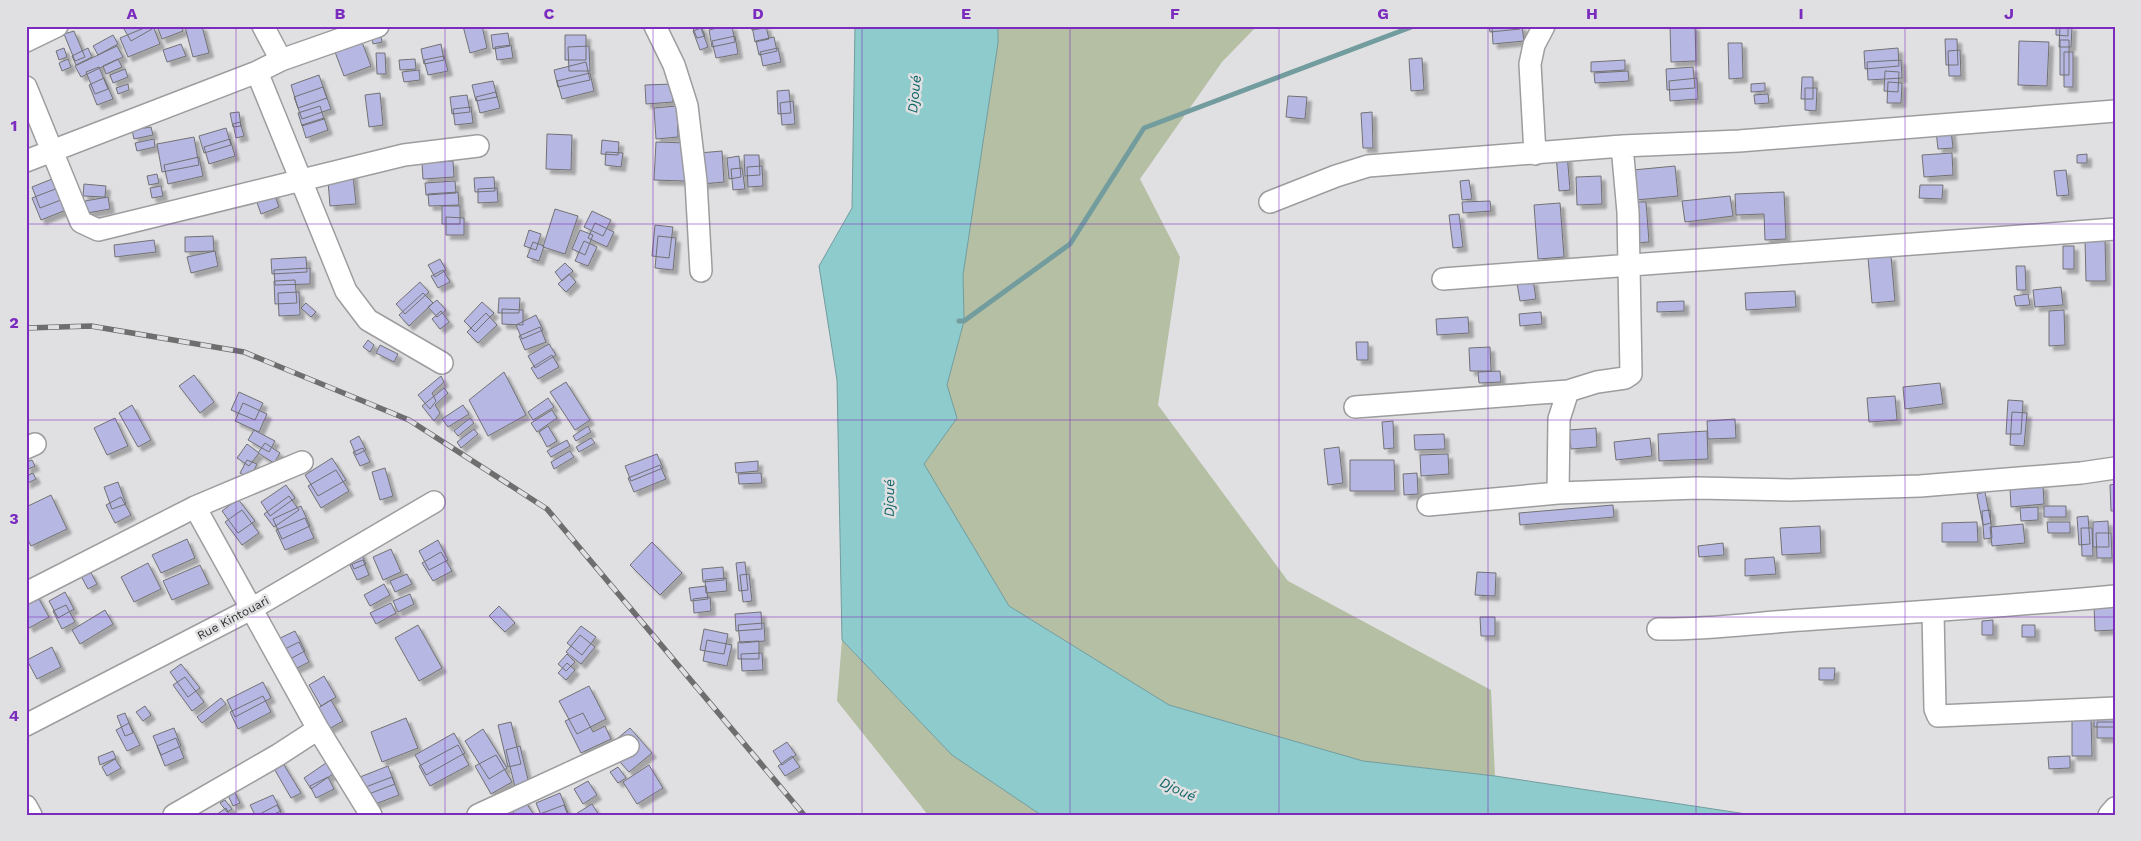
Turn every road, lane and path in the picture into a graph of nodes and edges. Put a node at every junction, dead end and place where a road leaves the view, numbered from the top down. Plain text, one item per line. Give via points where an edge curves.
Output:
1 (57, 26) edge
2 (263, 26) edge
3 (378, 26) edge
4 (655, 26) edge
5 (1544, 26) edge
6 (26, 40) edge
7 (281, 60) junction
8 (257, 72) junction
9 (26, 86) edge
10 (2115, 111) edge
11 (478, 146) dead end
12 (1622, 146) junction
13 (52, 152) junction
14 (1535, 154) junction
15 (26, 161) edge
16 (301, 182) junction
17 (1270, 202) dead end
18 (2115, 229) edge
19 (1629, 265) junction
20 (701, 271) dead end
21 (1443, 279) dead end
22 (442, 363) dead end
23 (1568, 391) junction
24 (1355, 407) dead end
25 (302, 462) dead end
26 (2115, 468) edge
27 (1558, 493) junction
28 (434, 502) dead end
29 (1428, 505) dead end
30 (195, 506) junction
31 (26, 593) edge
32 (2115, 596) edge
33 (253, 608) junction
34 (1933, 612) junction
35 (1658, 629) dead end
36 (2115, 708) edge
37 (26, 725) edge
38 (318, 729) junction
39 (628, 746) dead end
40 (26, 806) edge
41 (2115, 808) edge
42 (31, 815) edge
43 (174, 815) edge
44 (371, 815) edge
45 (478, 815) edge
46 (2109, 815) edge

1 - 6 street
2 - 7 street
3 - 7 street
4 - 20 street via 674,64 687,106 696,181
5 - 14 street via 1534,44 1530,64
7 - 8 street
8 - 13 street
8 - 16 street
9 - 13 street
10 - 12 street via 1739,142
11 - 16 street via 404,155
12 - 14 street
12 - 19 street
13 - 15 street
13 - 16 street via 81,222 98,230
14 - 17 street via 1368,166
16 - 22 street via 346,291 368,320
18 - 19 street
19 - 21 street
19 - 23 street via 1631,374
23 - 24 street
23 - 27 street via 1559,419
25 - 30 street
26 - 27 street via 1920,486
27 - 29 street
28 - 33 street, Rue Kintouari
30 - 31 street
30 - 33 street
32 - 34 street
33 - 37 street, Rue Kintouari
33 - 38 street
34 - 35 street via 1683,630
34 - 36 street via 1935,709 1938,716
38 - 43 street
38 - 44 street
39 - 45 street
40 - 42 street
41 - 46 street

